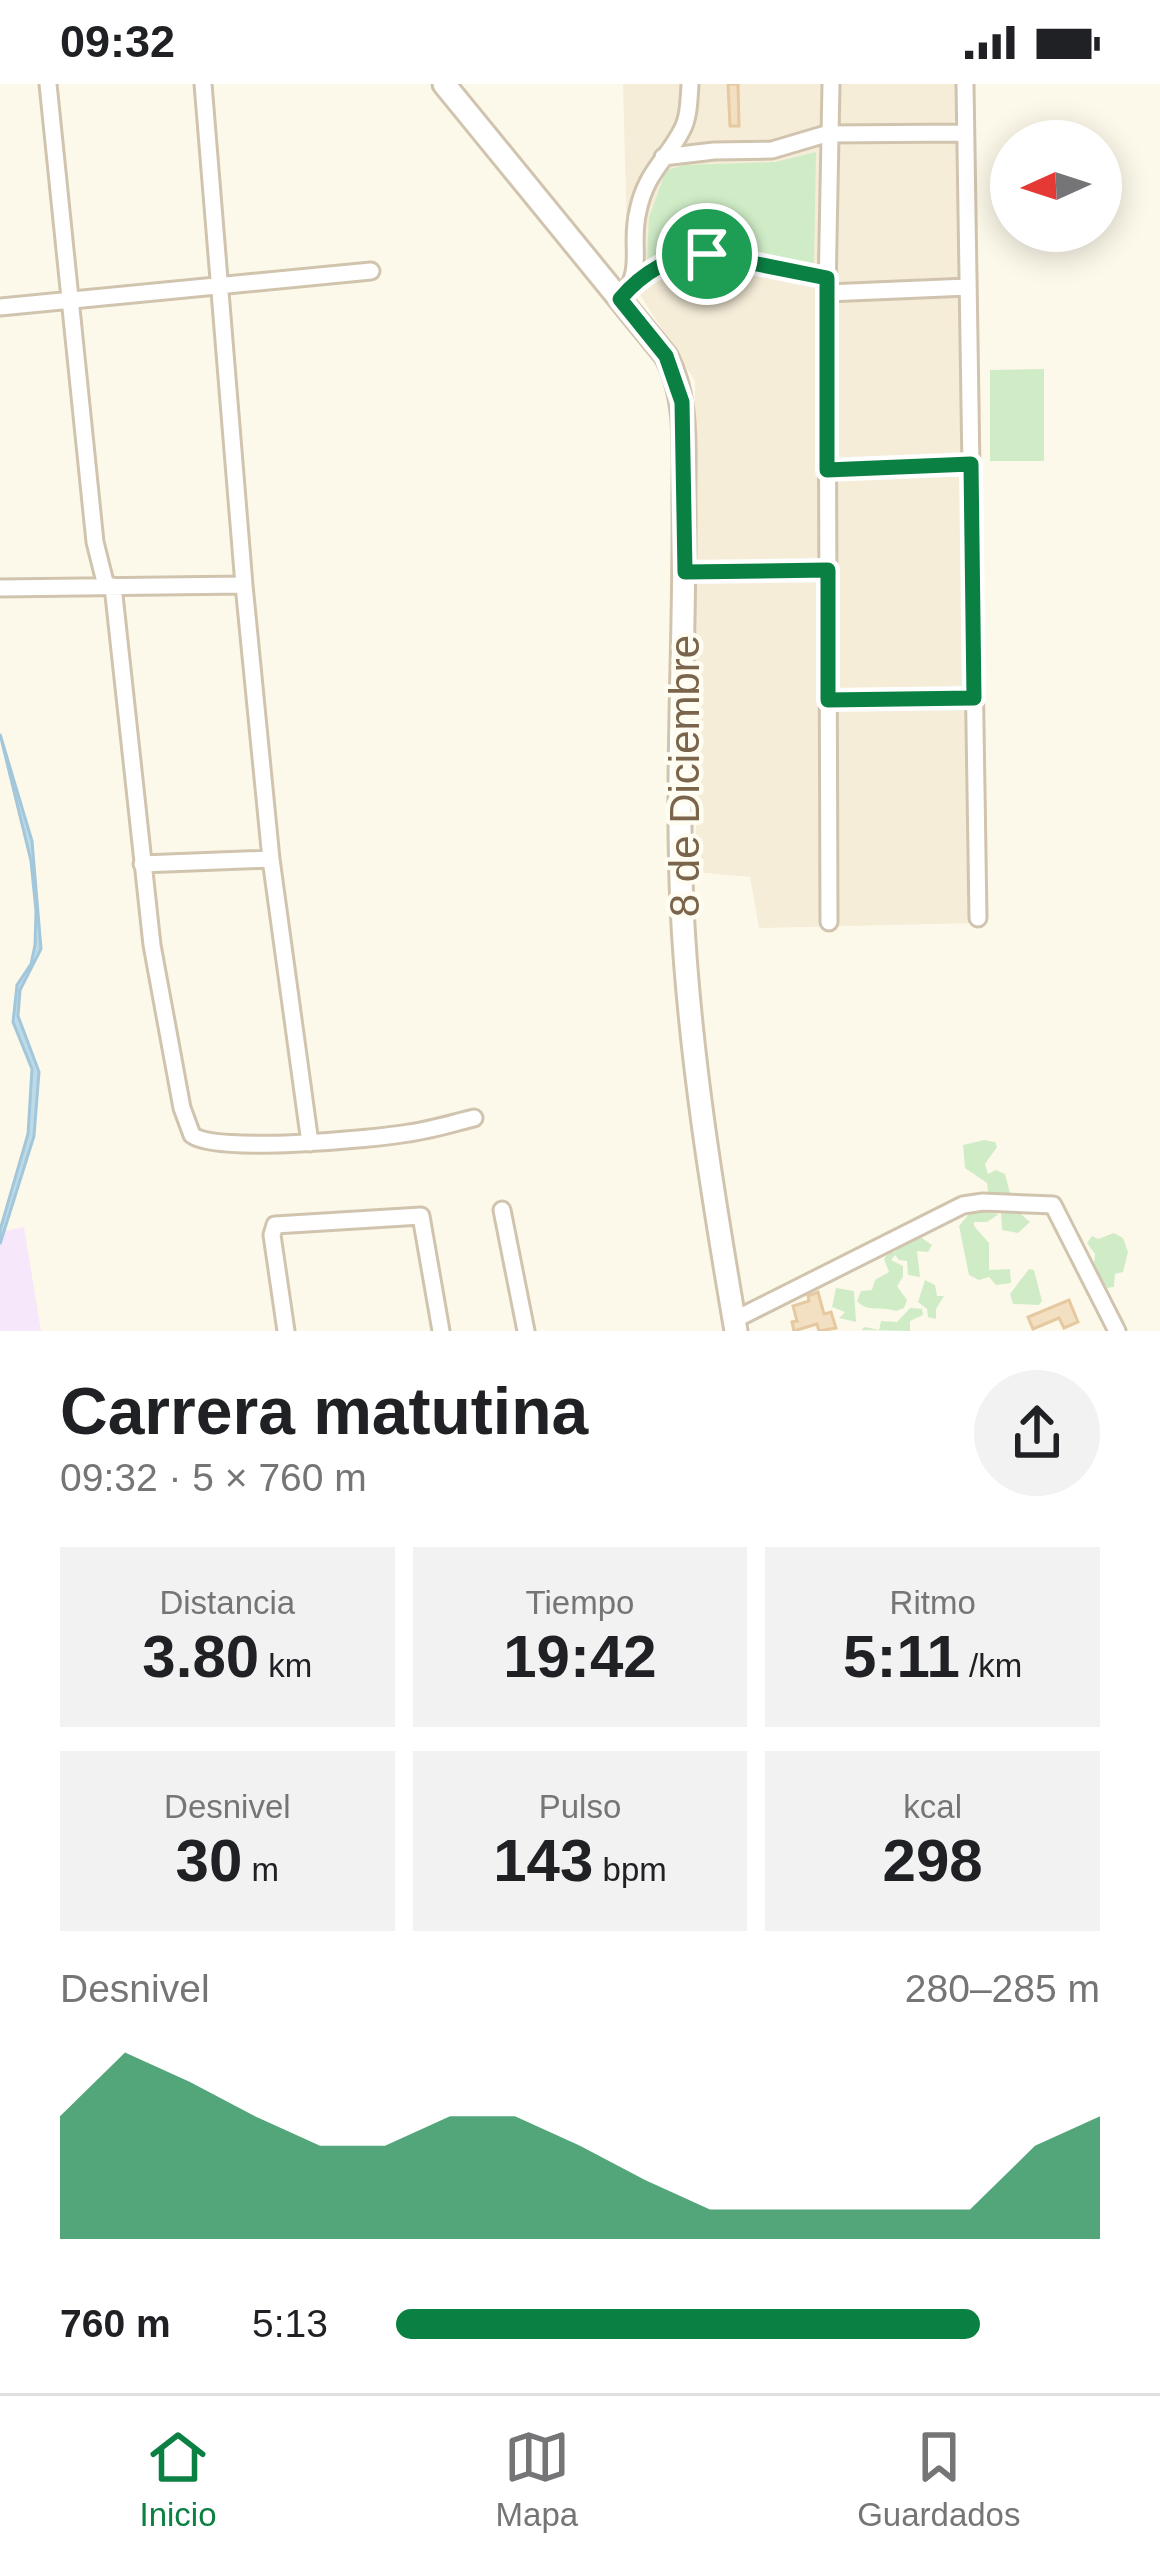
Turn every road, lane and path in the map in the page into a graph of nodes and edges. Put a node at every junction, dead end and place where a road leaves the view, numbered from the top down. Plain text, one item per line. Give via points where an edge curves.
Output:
1 (48, 84) edge
2 (203, 84) edge
3 (444, 84) edge
4 (690, 84) edge
5 (831, 84) edge
6 (965, 84) edge
7 (965, 133) junction
8 (831, 134) junction
9 (662, 157) junction
10 (371, 271) dead end
11 (222, 285) junction
12 (827, 286) junction
13 (968, 287) junction
14 (626, 292) junction
15 (70, 297) junction
16 (0, 307) edge
17 (971, 464) junction
18 (827, 470) junction
19 (828, 570) junction
20 (685, 572) junction
21 (244, 585) junction
22 (110, 586) junction
23 (0, 588) edge
24 (974, 698) junction
25 (828, 700) junction
26 (271, 859) junction
27 (142, 864) junction
28 (978, 918) dead end
29 (829, 922) dead end
30 (475, 1118) dead end
31 (310, 1143) junction
32 (502, 1210) dead end
33 (735, 1325) edge
34 (286, 1331) edge
35 (441, 1331) edge
36 (526, 1331) edge
37 (1117, 1331) edge

1 - 15 street
2 - 11 street
3 - 14 street, 8 de Diciembre
4 - 9 street via 683,130
5 - 8 street
6 - 7 street
7 - 8 street
7 - 13 street
8 - 9 street via 772,150
8 - 12 street
9 - 14 street via 637,213 636,273
10 - 11 street
11 - 15 street
11 - 21 street
12 - 13 street
12 - 14 street via 695,254 675,256
12 - 18 street
13 - 17 street
14 - 20 street, 8 de Diciembre via 666,356 682,402
15 - 16 street
15 - 22 street via 95,542
17 - 18 street
17 - 24 street
18 - 19 street
19 - 20 street
19 - 25 street
20 - 33 street, 8 de Diciembre via 682,910 703,1126
21 - 22 street
21 - 26 street
22 - 23 street
22 - 27 street
24 - 25 street
24 - 28 street
25 - 29 street
26 - 27 street
26 - 31 street
27 - 31 street via 165,1026 192,1135 211,1143
30 - 31 street
32 - 36 street
33 - 37 street via 963,1205 983,1202 1053,1205
34 - 35 street via 275,1225 421,1216

